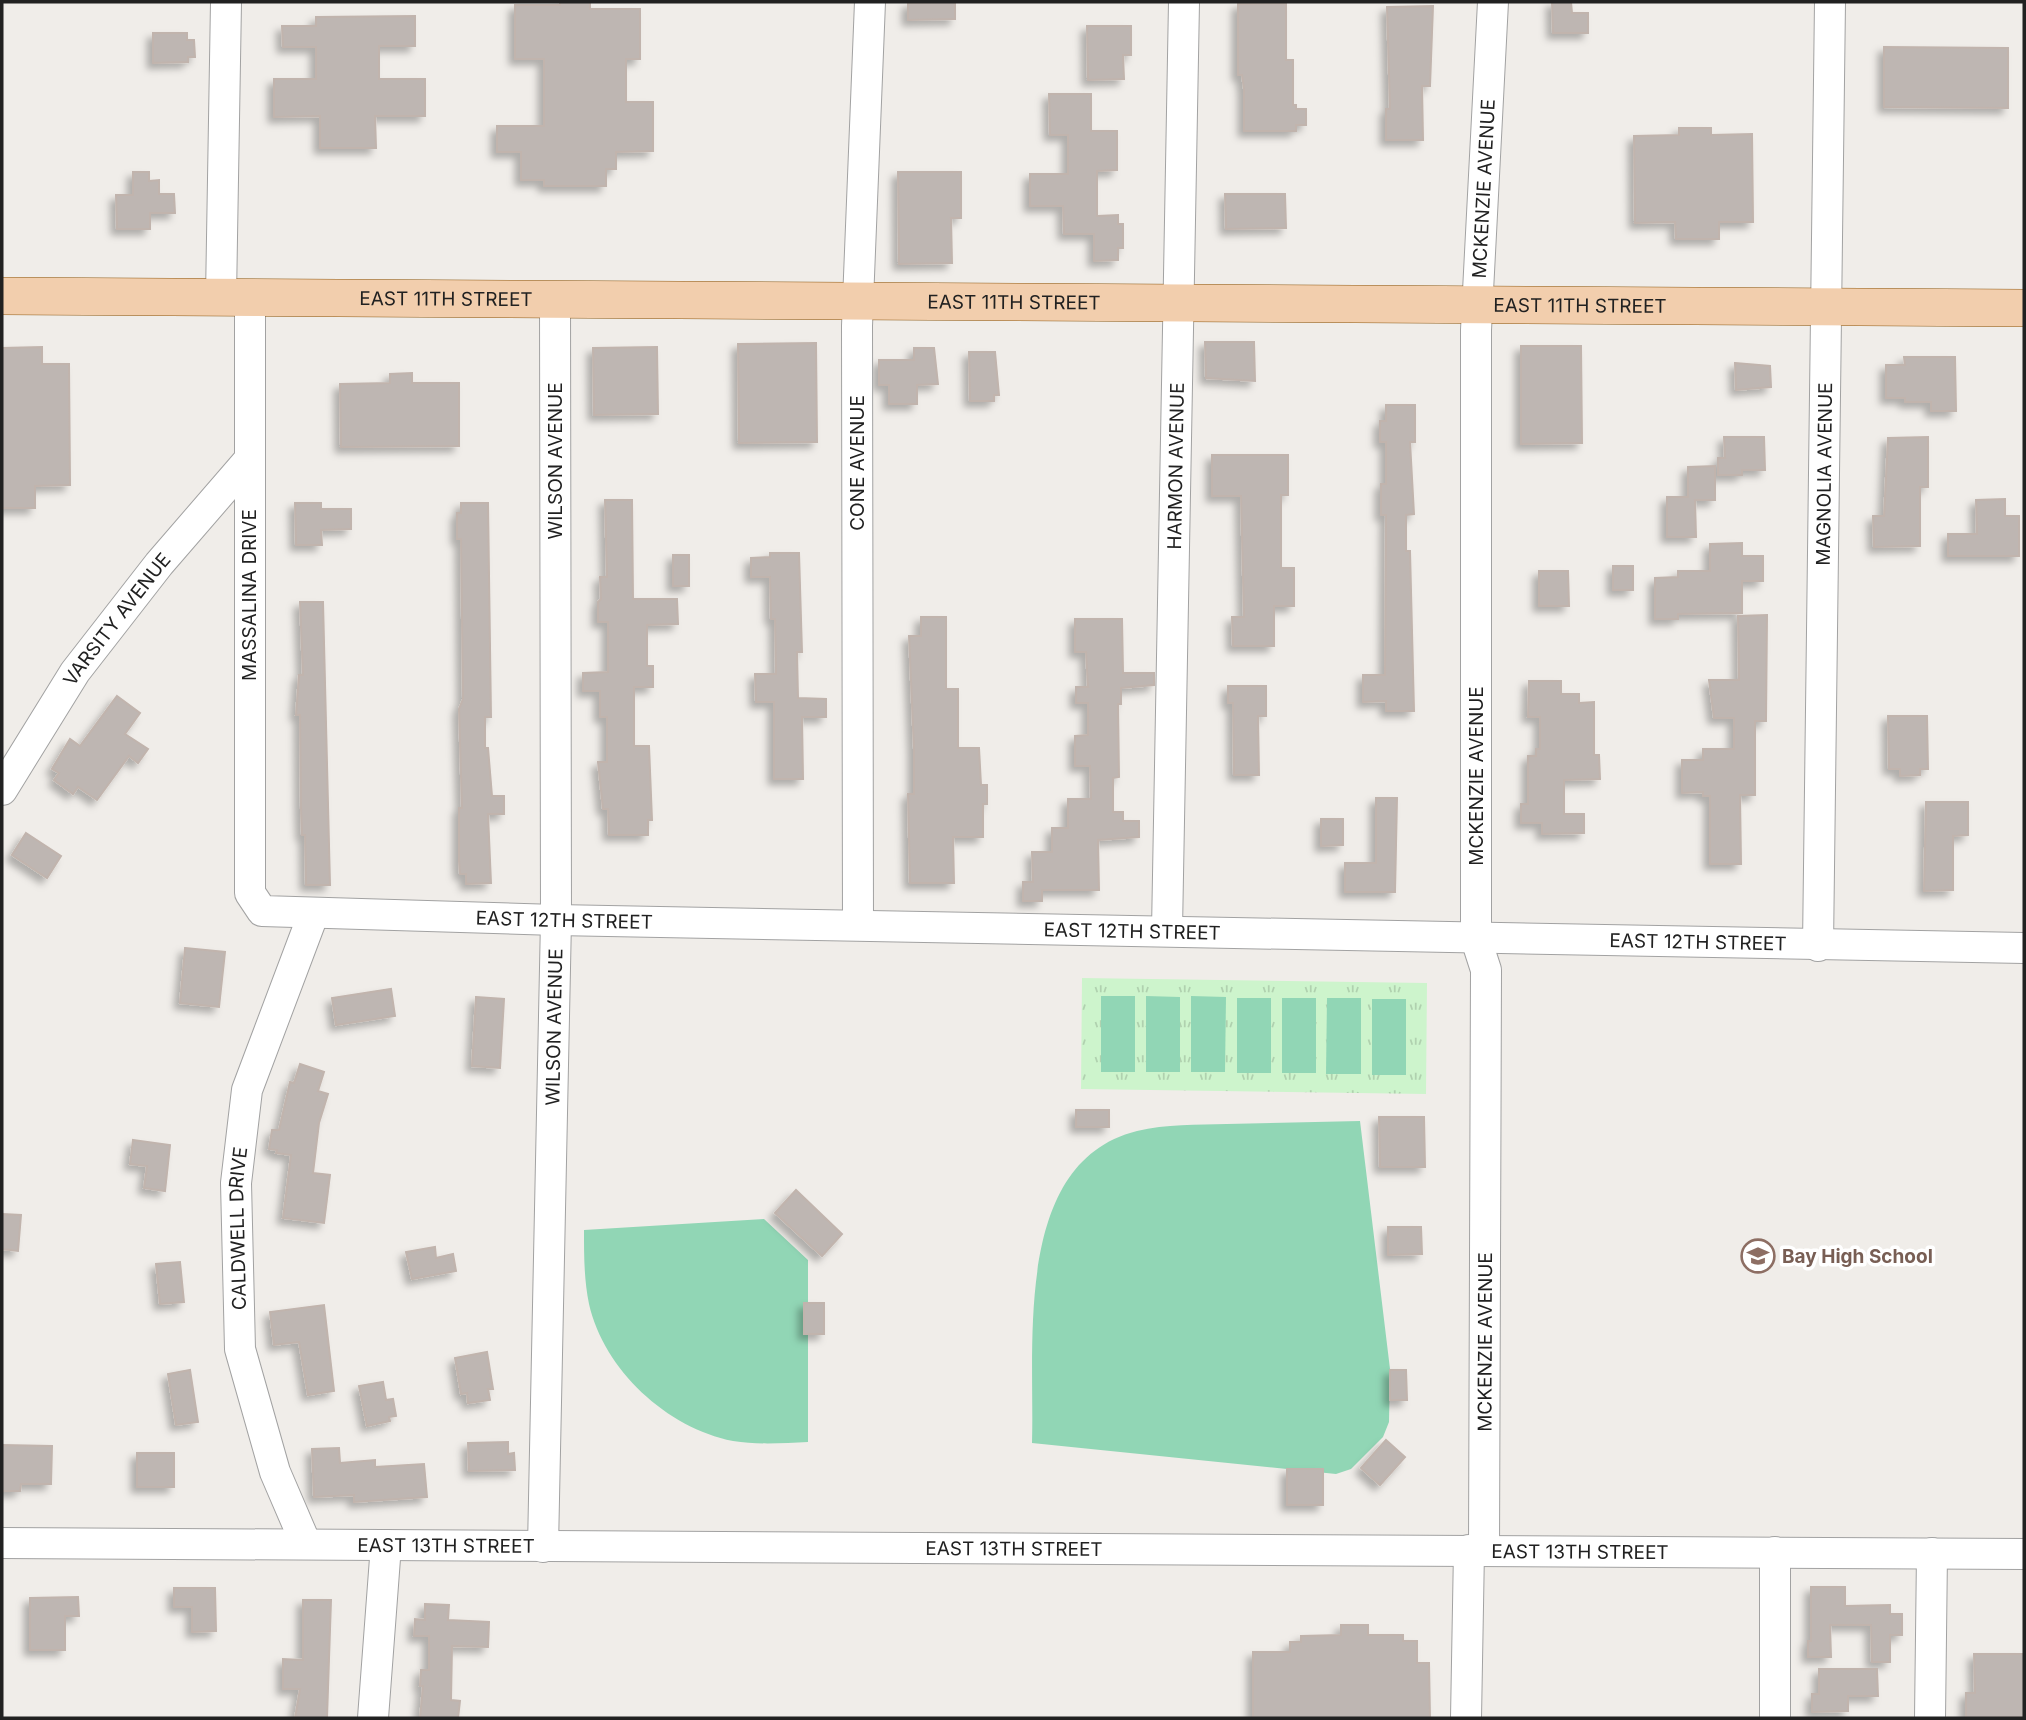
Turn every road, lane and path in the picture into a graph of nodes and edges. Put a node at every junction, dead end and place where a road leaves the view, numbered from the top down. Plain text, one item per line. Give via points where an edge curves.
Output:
1 (226, 2) edge
2 (870, 2) edge
3 (1184, 2) edge
4 (1493, 2) edge
5 (1830, 2) edge
6 (2, 296) edge
7 (235, 297) junction
8 (555, 299) junction
9 (858, 301) junction
10 (1180, 303) junction
11 (1477, 304) junction
12 (1824, 306) junction
13 (2024, 308) edge
14 (248, 461) junction
15 (2, 790) edge
16 (250, 892) joint
17 (313, 915) junction
18 (556, 920) junction
19 (858, 925) junction
20 (1167, 930) junction
21 (1475, 939) junction
22 (1818, 946) junction
23 (2024, 948) edge
24 (2, 1543) edge
25 (306, 1544) junction
26 (386, 1545) junction
27 (543, 1547) junction
28 (1477, 1550) junction
29 (1775, 1552) junction
30 (1932, 1553) junction
31 (2024, 1554) edge
32 (373, 1718) edge
33 (1466, 1718) edge
34 (1775, 1718) edge
35 (1930, 1718) edge

1 - 7 street, MASSALINA DRIVE
2 - 9 street, CONE AVENUE
3 - 10 street, HARMON AVENUE
4 - 11 street, MCKENZIE AVENUE
5 - 12 street, MAGNOLIA AVENUE
6 - 7 main road, EAST 11TH STREET
7 - 8 main road, EAST 11TH STREET
7 - 14 street, MASSALINA DRIVE
8 - 9 main road, EAST 11TH STREET
8 - 18 street, WILSON AVENUE
9 - 10 main road, EAST 11TH STREET
9 - 19 street, CONE AVENUE
10 - 11 main road, EAST 11TH STREET
10 - 20 street, HARMON AVENUE
11 - 12 main road, EAST 11TH STREET
11 - 21 street, MCKENZIE AVENUE
12 - 13 main road, EAST 11TH STREET
12 - 22 street, MAGNOLIA AVENUE
14 - 15 street, VARSITY AVENUE via 159,564 75,672
14 - 16 street, MASSALINA DRIVE
16 - 17 street, EAST 12TH STREET via 262,911
17 - 18 street, EAST 12TH STREET
17 - 25 street, CALDWELL DRIVE via 247,1090 236,1182 240,1349 275,1472
18 - 19 street, EAST 12TH STREET
18 - 27 street, WILSON AVENUE
19 - 20 street, EAST 12TH STREET
20 - 21 street, EAST 12TH STREET
21 - 22 street, EAST 12TH STREET
21 - 28 street, MCKENZIE AVENUE via 1486,970
22 - 23 street, EAST 12TH STREET
24 - 25 street, EAST 13TH STREET
25 - 26 street, EAST 13TH STREET
26 - 27 street, EAST 13TH STREET
26 - 32 street
27 - 28 street, EAST 13TH STREET
28 - 29 street, EAST 13TH STREET
28 - 33 street, MCKENZIE AVENUE
29 - 30 street, EAST 13TH STREET
29 - 34 street
30 - 31 street, EAST 13TH STREET
30 - 35 street

